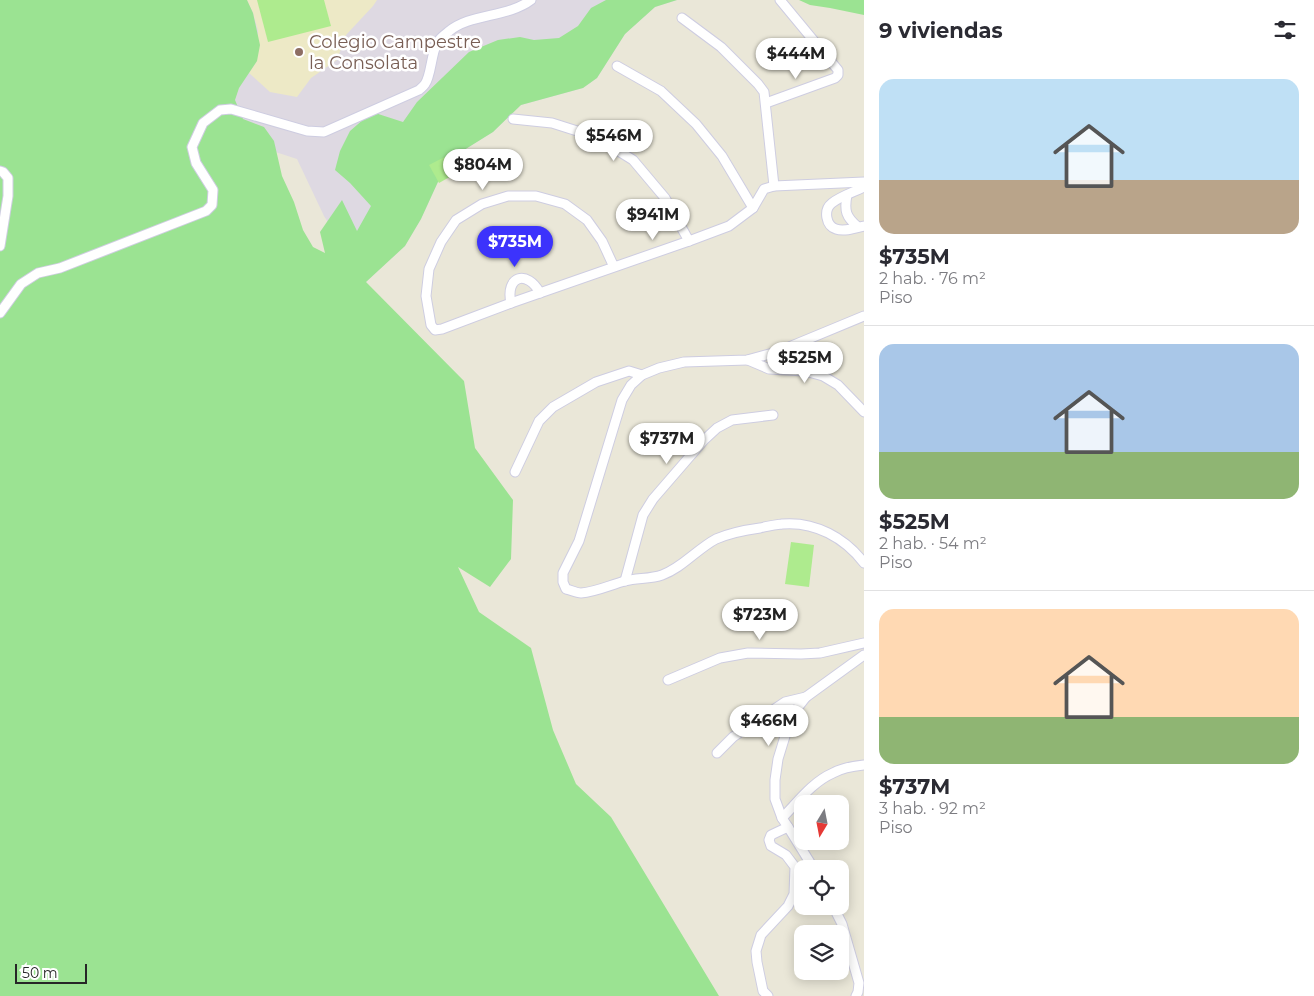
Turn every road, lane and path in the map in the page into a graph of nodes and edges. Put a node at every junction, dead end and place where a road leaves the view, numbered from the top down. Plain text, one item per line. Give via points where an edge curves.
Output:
1 (531, 0) edge
2 (780, 0) edge
3 (682, 18) dead end
4 (617, 66) dead end
5 (766, 103) junction
6 (514, 119) dead end
7 (0, 172) edge
8 (864, 182) edge
9 (774, 186) junction
10 (864, 187) edge
11 (847, 195) junction
12 (752, 208) junction
13 (861, 227) edge
14 (689, 241) junction
15 (0, 246) edge
16 (614, 267) junction
17 (540, 293) junction
18 (510, 303) junction
19 (0, 313) edge
20 (864, 316) edge
21 (747, 360) junction
22 (642, 375) junction
23 (864, 412) edge
24 (773, 415) dead end
25 (515, 472) dead end
26 (864, 563) edge
27 (625, 581) junction
28 (864, 643) edge
29 (864, 655) edge
30 (668, 680) dead end
31 (806, 697) junction
32 (717, 753) dead end
33 (864, 765) edge
34 (782, 818) junction
35 (788, 827) junction
36 (808, 860) edge
37 (838, 915) edge
38 (768, 996) edge
39 (856, 996) edge

1 - 19 street via 449,30 438,42 425,84 419,90 324,132 307,131 231,109 220,110 203,123 192,146 196,163 213,190 212,205 206,211 60,268 38,273 21,284
2 - 5 street via 838,74 835,78
3 - 5 street via 721,47 758,84
4 - 12 street via 661,92 696,124 722,156
5 - 9 street
6 - 14 street via 552,123 596,137 633,160 665,198
7 - 15 street via 8,178 8,196
8 - 9 street
9 - 12 street via 764,189
10 - 11 street
11 - 13 street via 845,207 849,219
11 - 13 street via 830,204 826,218 830,226 838,230
12 - 14 street via 730,226
14 - 16 street
16 - 17 street
16 - 18 street via 602,241 587,220 565,204 536,196 508,196 482,204 456,220 441,242 429,269 426,296 431,325 435,330 442,329
17 - 18 street
17 - 18 street via 536,285 522,278 514,281 510,288
20 - 21 street via 777,352
21 - 22 street via 684,362
21 - 23 street via 768,369 805,371 823,376 838,385
22 - 25 street via 629,372 596,382 553,407 538,421
22 - 27 street via 622,400 579,541 563,573 566,589 579,593
24 - 27 street via 732,420 704,440 643,515
26 - 27 street via 841,540 823,530 783,524 738,531 699,549 662,575
28 - 30 street via 820,653 748,653 720,658
29 - 31 street
31 - 32 street via 785,702 733,737
31 - 34 street via 796,711 778,759 775,799
33 - 34 street via 832,773 816,784
34 - 35 street
35 - 36 street
35 - 38 street via 771,835 769,840 771,846 786,855 795,867 794,894 788,906 761,935 756,951 762,990
37 - 39 street via 859,982

